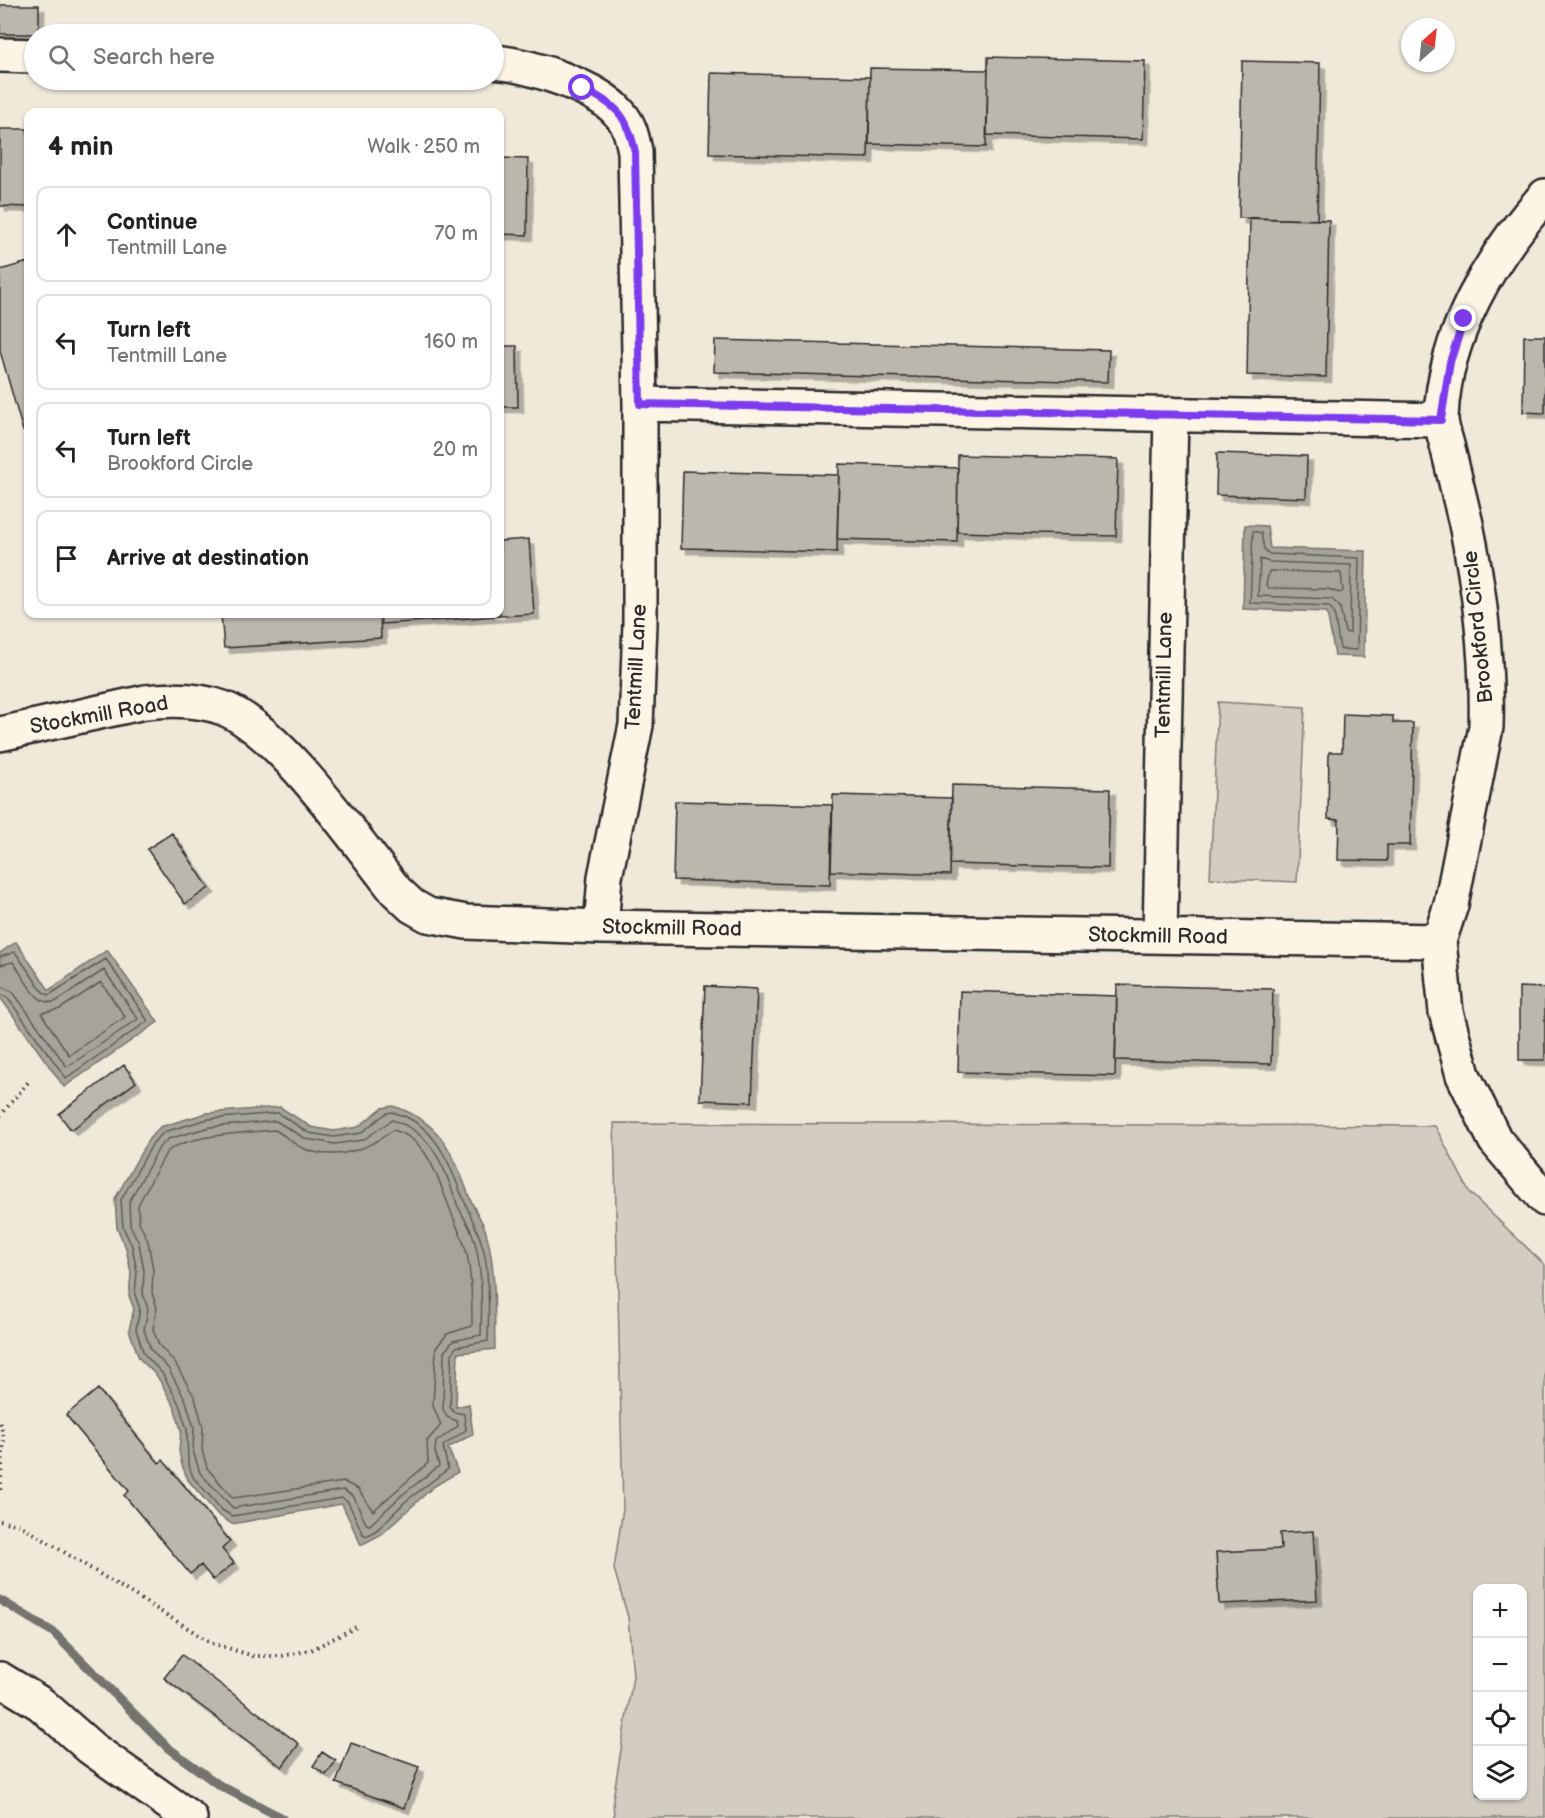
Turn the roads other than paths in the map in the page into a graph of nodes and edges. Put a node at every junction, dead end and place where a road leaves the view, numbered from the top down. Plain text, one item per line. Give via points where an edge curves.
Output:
1 (0, 56) edge
2 (24, 56) edge
3 (504, 65) edge
4 (1545, 196) edge
5 (640, 404) junction
6 (1171, 414) junction
7 (1441, 420) junction
8 (0, 734) edge
9 (601, 927) junction
10 (1160, 936) junction
11 (1439, 941) junction
12 (1545, 1198) edge
13 (0, 1679) edge
14 (190, 1818) edge

1 - 2 street
3 - 5 street, Tentmill Lane via 582,88 604,99 630,128 635,152
4 - 7 street, Brookford Circle via 1514,230 1464,319 1450,362
5 - 6 street
5 - 9 street, Tentmill Lane via 636,725 606,877
6 - 7 street
6 - 10 street, Tentmill Lane
7 - 11 street, Brookford Circle via 1475,569 1487,697 1486,727 1450,905
8 - 9 street, Stockmill Road via 146,702 169,700 222,707 244,718 274,744 412,906 428,915 466,922
9 - 10 street, Stockmill Road
10 - 11 street, Stockmill Road
11 - 12 street, Brookford Circle via 1446,1012 1463,1075 1495,1140
13 - 14 street via 41,1704 91,1748

